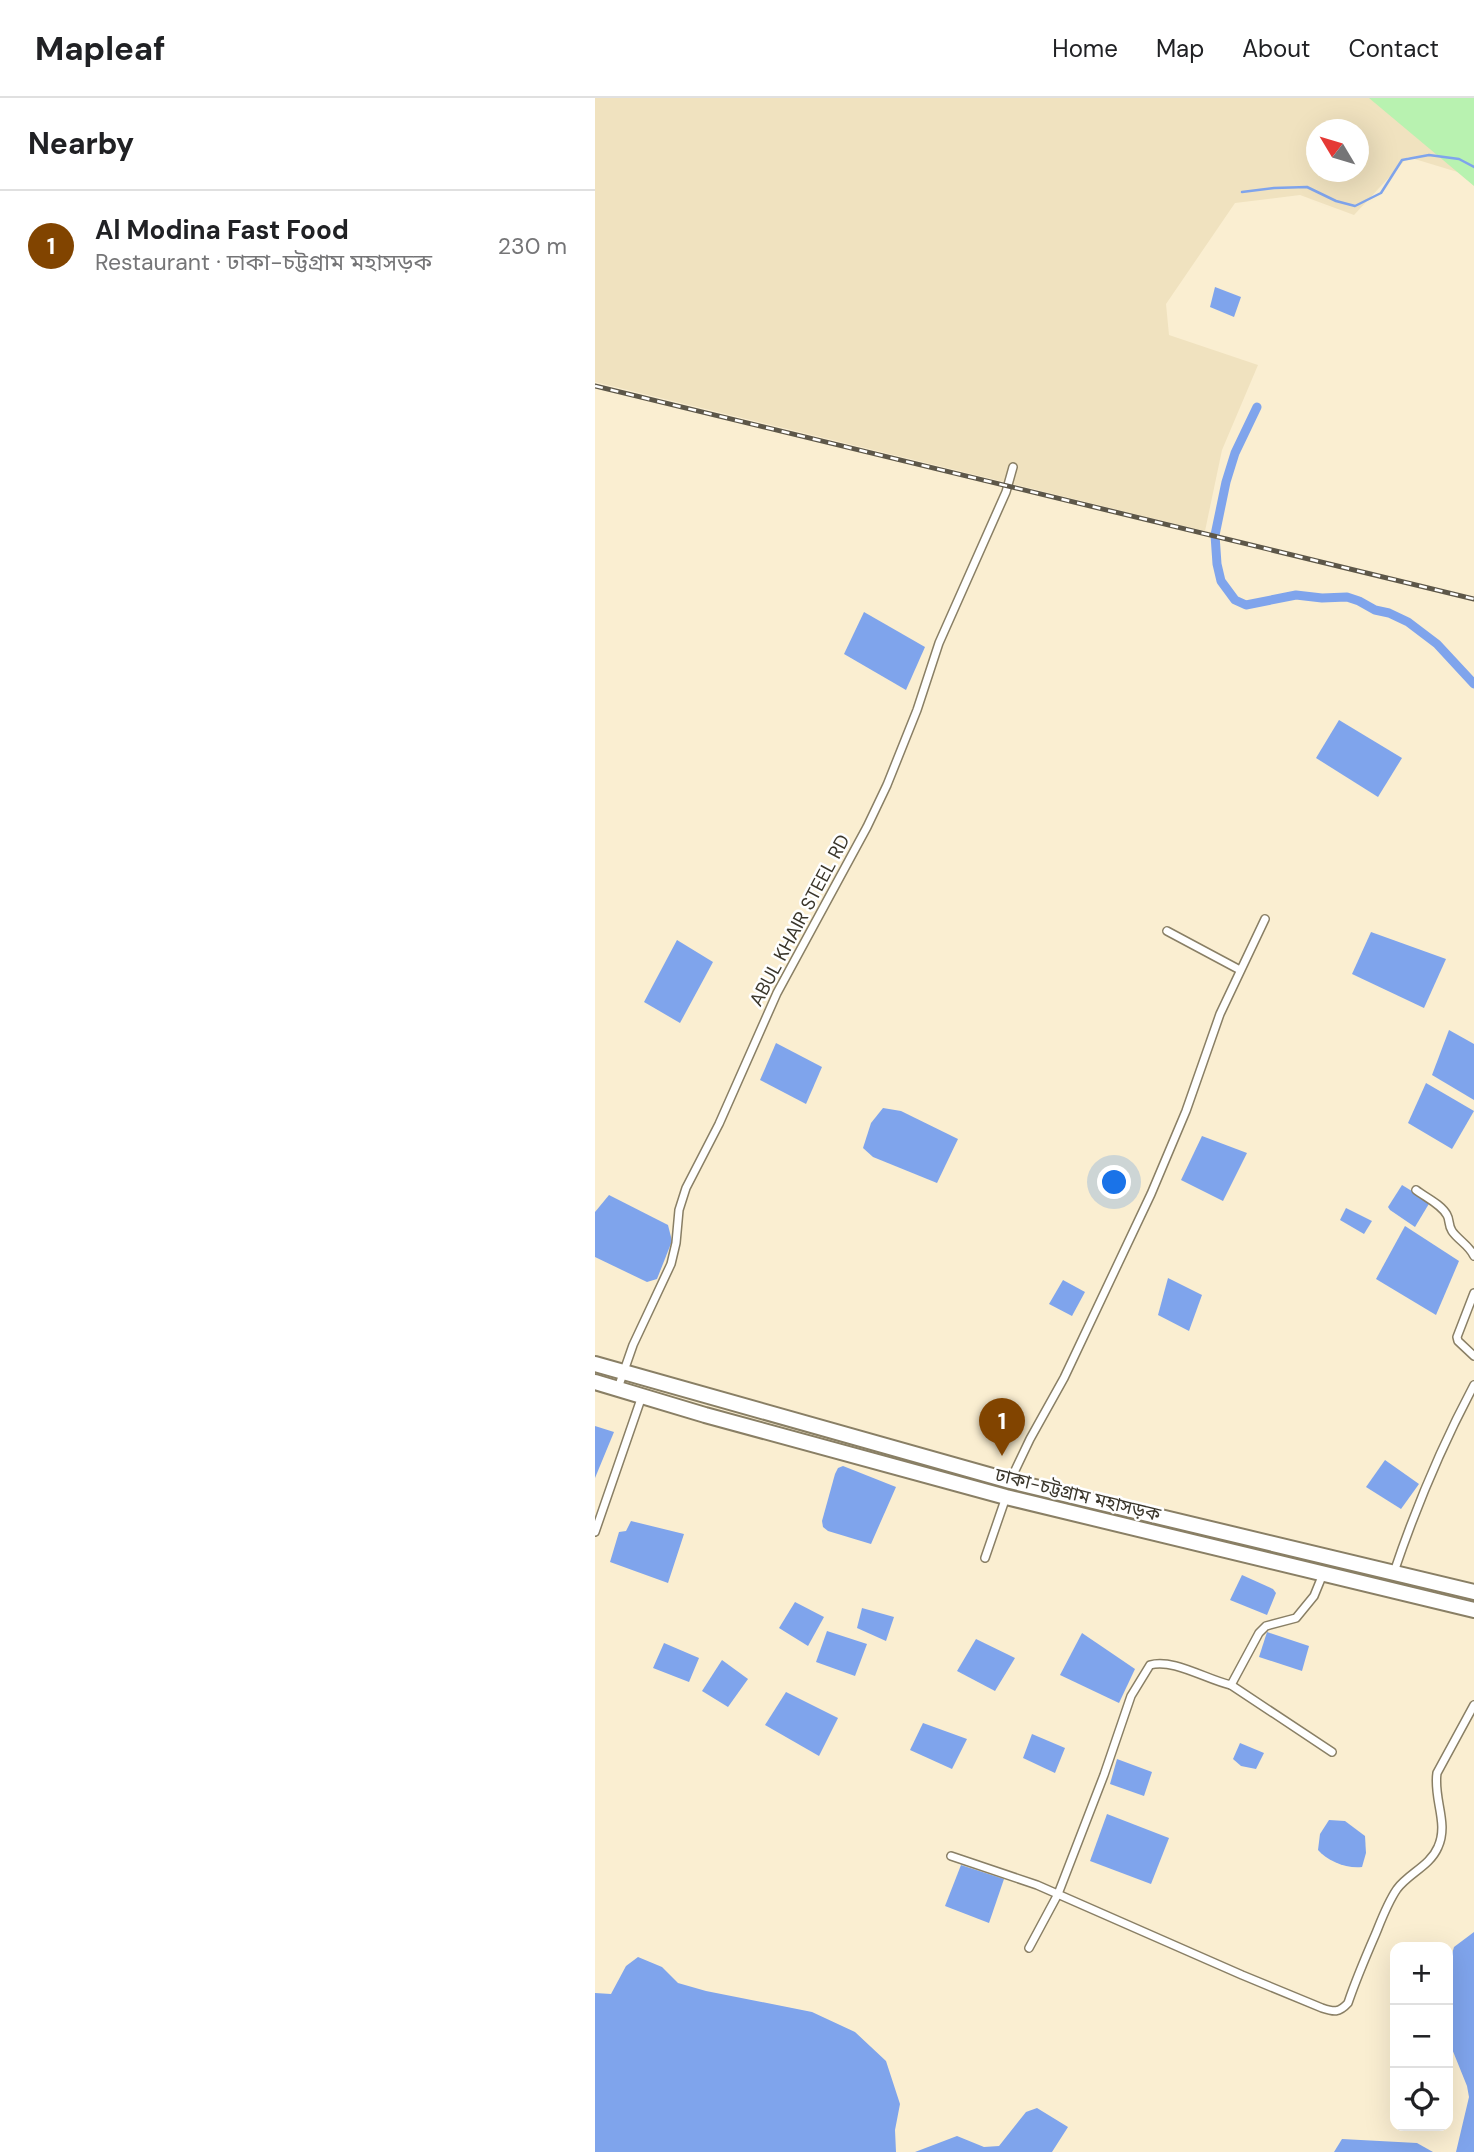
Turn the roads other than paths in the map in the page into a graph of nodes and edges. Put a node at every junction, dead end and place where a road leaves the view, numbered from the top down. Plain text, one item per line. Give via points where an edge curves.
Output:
1 (1013, 467) dead end
2 (1265, 919) dead end
3 (1167, 931) dead end
4 (1240, 970) junction
5 (1416, 1190) dead end
6 (1474, 1256) edge
7 (1474, 1293) edge
8 (1474, 1356) edge
9 (595, 1364) edge
10 (622, 1372) junction
11 (595, 1381) edge
12 (1474, 1384) edge
13 (618, 1388) junction
14 (642, 1395) junction
15 (1010, 1481) junction
16 (1006, 1497) junction
17 (595, 1532) edge
18 (985, 1558) dead end
19 (1394, 1572) junction
20 (1324, 1573) junction
21 (1474, 1592) edge
22 (1474, 1609) edge
23 (1231, 1685) junction
24 (1474, 1705) edge
25 (1332, 1752) dead end
26 (951, 1856) dead end
27 (1058, 1894) junction
28 (1029, 1948) dead end

1 - 10 street, ABUL KHAIR STEEL RD via 939,643 887,785 777,993 686,1188 671,1264
2 - 4 street
3 - 4 street
4 - 15 street via 1151,1194
5 - 6 street via 1444,1211 1452,1231
7 - 8 street via 1457,1337
9 - 10 highway, ঢাকা-চট্টগ্রাম মহাসড়ক
10 - 13 street, ABUL KHAIR STEEL RD
10 - 15 highway, ঢাকা-চট্টগ্রাম মহাসড়ক
11 - 13 highway, ঢাকা-চট্টগ্রাম মহাসড়ক
12 - 19 street via 1431,1474
13 - 14 highway, ঢাকা-চট্টগ্রাম মহাসড়ক
14 - 16 highway, ঢাকা-চট্টগ্রাম মহাসড়ক
14 - 17 street
15 - 19 highway, ঢাকা-চট্টগ্রাম মহাসড়ক
16 - 18 street
16 - 20 highway, ঢাকা-চট্টগ্রাম মহাসড়ক
19 - 21 highway, ঢাকা-চট্টগ্রাম মহাসড়ক
20 - 22 highway, ঢাকা-চট্টগ্রাম মহাসড়ক
20 - 23 street via 1314,1596 1296,1618 1266,1626 1259,1633
23 - 25 street
23 - 27 street via 1169,1664 1150,1665 1131,1696
24 - 27 street via 1437,1773 1437,1801 1444,1828 1438,1847 1398,1888 1341,2010 1322,2008
26 - 27 street
27 - 28 street

